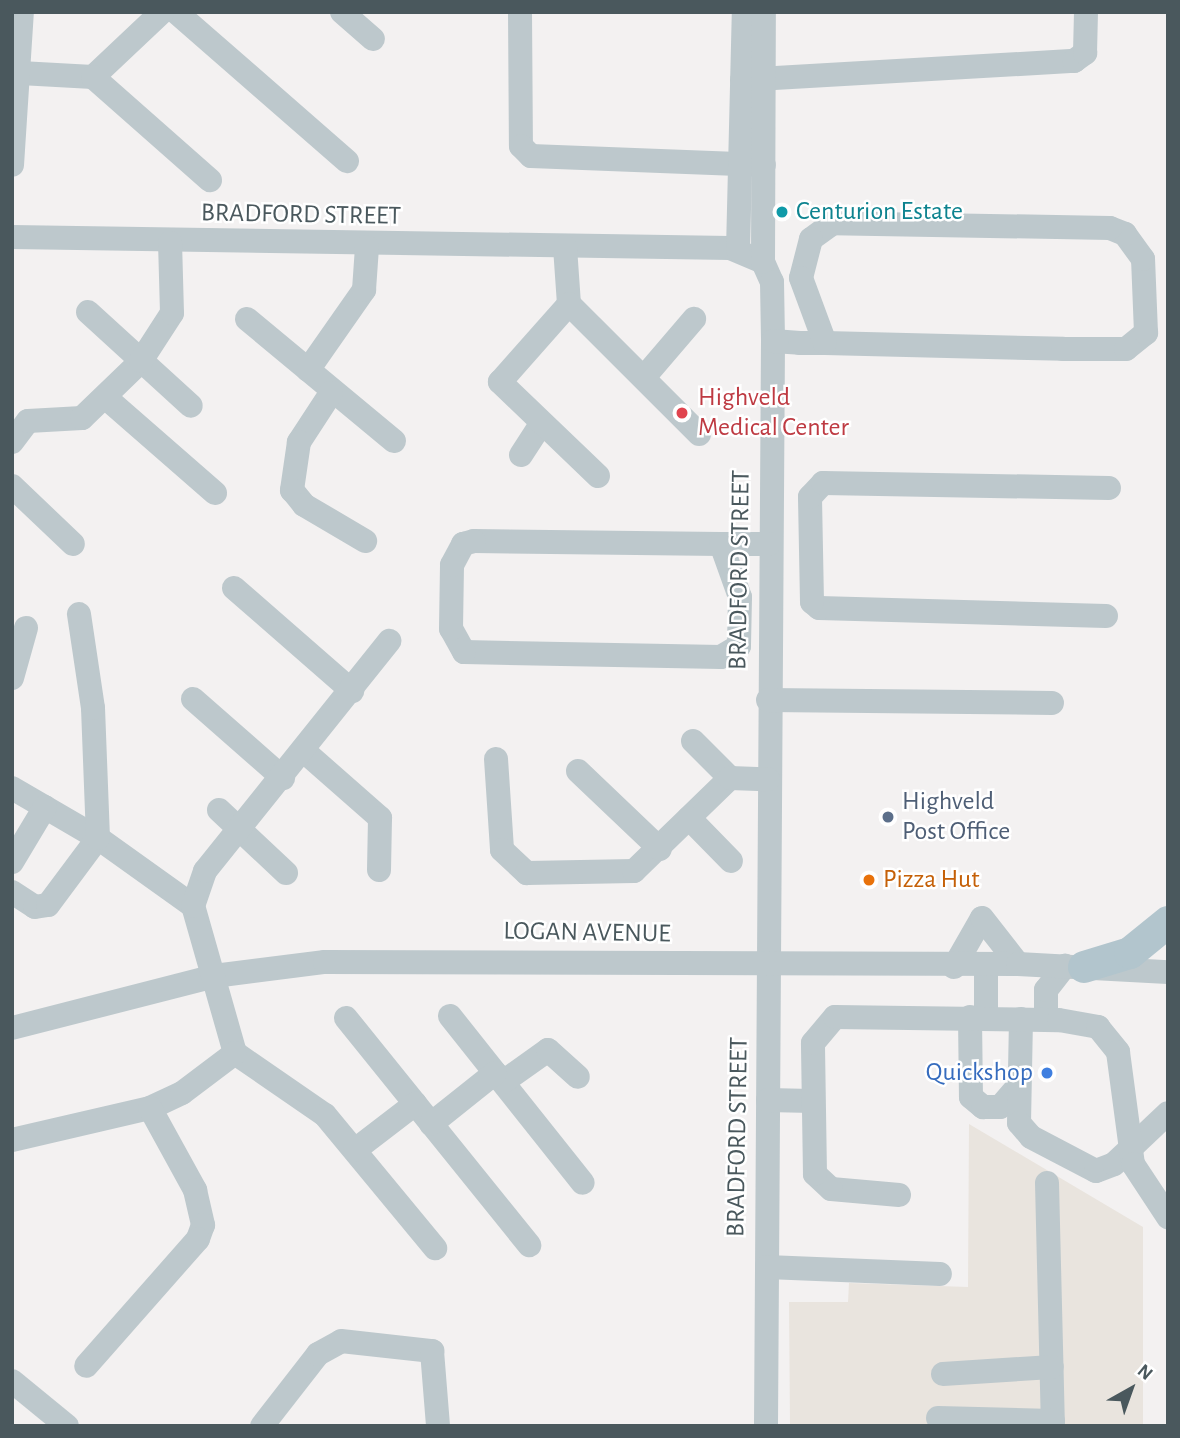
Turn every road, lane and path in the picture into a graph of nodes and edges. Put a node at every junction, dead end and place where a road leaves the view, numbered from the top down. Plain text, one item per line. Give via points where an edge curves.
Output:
1 (22, 12) edge
2 (162, 12) edge
3 (176, 12) edge
4 (342, 12) edge
5 (520, 12) edge
6 (744, 12) edge
7 (764, 12) edge
8 (1087, 12) edge
9 (373, 39) dead end
10 (20, 73) junction
11 (93, 78) junction
12 (752, 81) junction
13 (347, 161) dead end
14 (739, 163) junction
15 (12, 165) edge
16 (764, 165) junction
17 (210, 180) dead end
18 (12, 237) edge
19 (170, 243) junction
20 (367, 247) junction
21 (565, 247) junction
22 (738, 250) junction
23 (763, 262) junction
24 (569, 304) junction
25 (88, 312) dead end
26 (247, 319) dead end
27 (694, 319) dead end
28 (773, 341) junction
29 (825, 343) junction
30 (141, 361) junction
31 (307, 370) junction
32 (646, 375) junction
33 (331, 393) junction
34 (105, 397) junction
35 (191, 406) dead end
36 (540, 426) junction
37 (699, 435) dead end
38 (394, 441) dead end
39 (12, 442) edge
40 (521, 455) dead end
41 (598, 476) dead end
42 (12, 486) edge
43 (1108, 488) dead end
44 (215, 493) dead end
45 (365, 541) dead end
46 (72, 544) dead end
47 (721, 544) junction
48 (769, 549) junction
49 (810, 554) junction
50 (234, 588) dead end
51 (79, 614) dead end
52 (1106, 616) dead end
53 (26, 628) dead end
54 (389, 641) dead end
55 (12, 678) edge
56 (352, 691) junction
57 (193, 699) dead end
58 (768, 700) junction
59 (1052, 704) dead end
60 (692, 741) dead end
61 (305, 752) junction
62 (496, 759) dead end
63 (578, 771) dead end
64 (284, 778) junction
65 (730, 778) junction
66 (768, 779) junction
67 (12, 788) edge
68 (45, 807) junction
69 (219, 810) dead end
70 (690, 818) junction
71 (240, 830) junction
72 (98, 838) junction
73 (660, 849) junction
74 (731, 861) dead end
75 (12, 862) edge
76 (379, 870) dead end
77 (286, 873) dead end
78 (12, 892) edge
79 (193, 906) junction
80 (1168, 922) edge
81 (1018, 964) junction
82 (770, 965) junction
83 (986, 966) junction
84 (954, 967) junction
85 (1074, 967) junction
86 (1168, 972) edge
87 (214, 976) junction
88 (450, 1016) dead end
89 (978, 1017) junction
90 (346, 1018) dead end
91 (1021, 1019) junction
92 (1046, 1019) junction
93 (12, 1028) edge
94 (235, 1053) junction
95 (578, 1077) dead end
96 (499, 1078) junction
97 (1019, 1085) junction
98 (768, 1100) junction
99 (812, 1101) junction
100 (415, 1104) junction
101 (150, 1108) junction
102 (1168, 1113) edge
103 (431, 1124) junction
104 (12, 1140) edge
105 (1128, 1144) junction
106 (355, 1150) junction
107 (583, 1183) dead end
108 (1047, 1183) dead end
109 (899, 1195) dead end
110 (1168, 1217) edge
111 (529, 1245) dead end
112 (435, 1248) dead end
113 (766, 1267) junction
114 (940, 1274) dead end
115 (86, 1366) dead end
116 (1052, 1367) junction
117 (943, 1374) dead end
118 (12, 1381) edge
119 (938, 1418) dead end
120 (268, 1424) edge
121 (1053, 1424) edge
122 (67, 1426) edge
123 (438, 1426) edge
124 (765, 1426) edge

1 - 10 street
2 - 11 street
3 - 13 street
4 - 9 street
5 - 14 street via 521,146 531,156
6 - 12 street
7 - 12 street
8 - 12 street via 1085,53 1074,61
10 - 11 street
10 - 15 street
11 - 17 street
12 - 14 street
12 - 16 street
14 - 16 street
14 - 22 street
16 - 23 street
18 - 19 street, BRADFORD STREET
19 - 20 street, BRADFORD STREET
19 - 30 street via 172,313
20 - 21 street, BRADFORD STREET
20 - 31 street via 364,290
21 - 22 street, BRADFORD STREET
21 - 24 street
22 - 23 street, BRADFORD STREET
23 - 28 street, BRADFORD STREET via 773,287
24 - 32 street
24 - 36 street via 500,377 507,394
25 - 30 street
26 - 31 street
27 - 32 street
28 - 29 street
28 - 48 street, BRADFORD STREET
29 - 29 street via 800,278 811,239 833,223 1110,228 1125,234 1143,259 1146,333 1126,349
30 - 34 street
30 - 35 street
31 - 33 street
32 - 37 street
33 - 38 street
33 - 45 street via 299,442 292,490 304,505
34 - 39 street via 76,421 29,421
34 - 44 street
36 - 40 street
36 - 41 street
42 - 46 street
43 - 49 street via 823,483 810,497
47 - 47 street via 740,597 740,640 729,656 476,655 453,640 452,565 468,542
47 - 48 street
48 - 49 street
48 - 58 street, BRADFORD STREET
49 - 52 street via 811,602 825,610
50 - 56 street
51 - 72 street via 93,708
53 - 55 street
54 - 56 street
56 - 61 street
57 - 64 street
58 - 59 street
58 - 66 street, BRADFORD STREET
60 - 65 street
61 - 64 street
61 - 76 street via 380,818
62 - 73 street via 499,837 513,865 527,873 610,875 634,870
63 - 73 street
64 - 71 street
65 - 66 street
65 - 70 street
66 - 82 street, BRADFORD STREET
67 - 68 street
68 - 72 street
68 - 75 street
69 - 71 street
70 - 73 street
70 - 74 street
71 - 77 street
71 - 79 street via 205,871
72 - 78 street via 48,905 35,907
72 - 79 street
79 - 87 street
80 - 85 main road via 1130,953
81 - 83 street, LOGAN AVENUE
81 - 84 street via 982,918
81 - 85 street, LOGAN AVENUE
82 - 84 street, LOGAN AVENUE
82 - 87 street, LOGAN AVENUE via 325,962
82 - 98 street, BRADFORD STREET
83 - 84 street, LOGAN AVENUE
83 - 89 street
85 - 86 street, LOGAN AVENUE
85 - 92 street via 1046,990
87 - 93 street, LOGAN AVENUE
87 - 94 street
88 - 96 street
89 - 91 street
89 - 97 street via 971,1097 984,1107 1000,1107
89 - 99 street via 835,1017 813,1043
90 - 100 street
91 - 92 street
91 - 97 street
92 - 105 street via 1090,1023 1111,1037 1120,1061
94 - 101 street via 182,1093
94 - 106 street via 312,1104
95 - 96 street via 548,1050
96 - 103 street
96 - 107 street
97 - 105 street via 1021,1129 1073,1163 1107,1168
98 - 99 street
98 - 113 street, BRADFORD STREET
99 - 109 street via 818,1179 842,1192
100 - 103 street
100 - 106 street
101 - 104 street
101 - 115 street via 195,1191 203,1225 191,1249
102 - 105 street
103 - 111 street
105 - 110 street via 1138,1176
106 - 112 street
108 - 116 street
113 - 114 street
113 - 124 street, BRADFORD STREET
116 - 117 street
116 - 121 street
118 - 122 street
119 - 121 street
120 - 123 street via 318,1354 341,1341 432,1351

